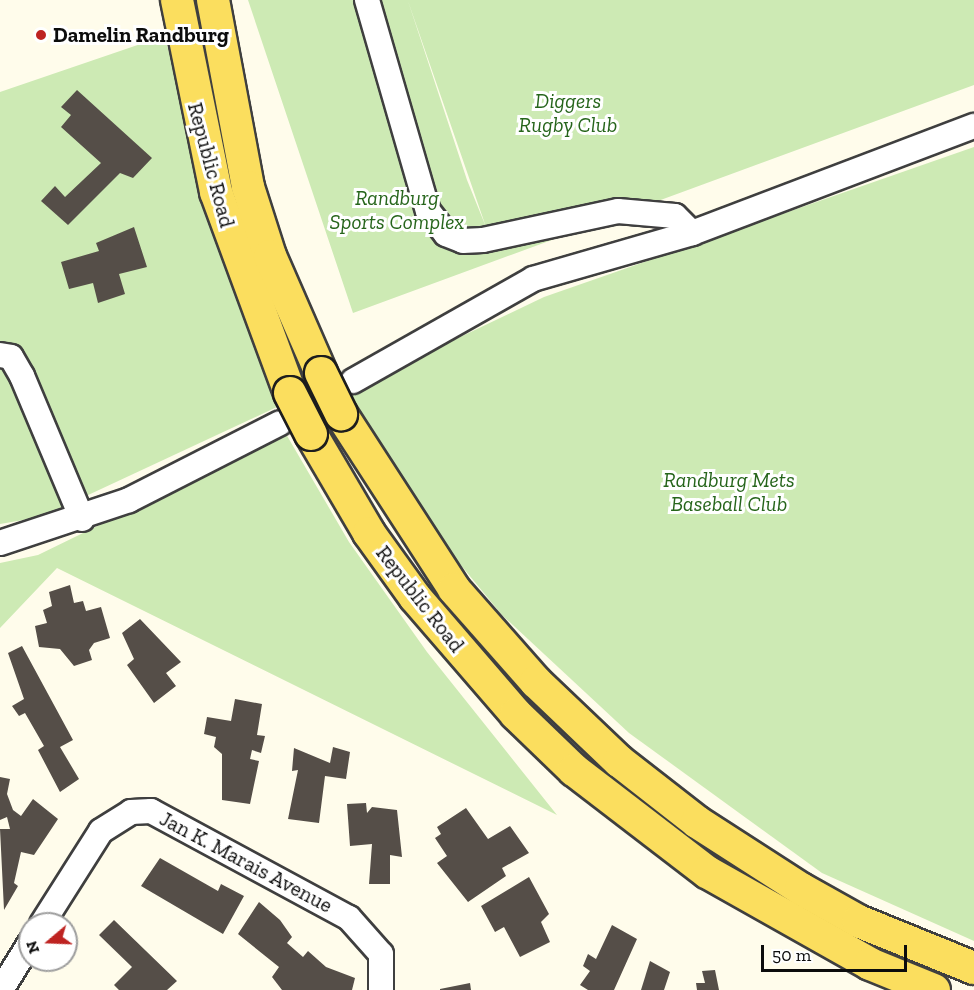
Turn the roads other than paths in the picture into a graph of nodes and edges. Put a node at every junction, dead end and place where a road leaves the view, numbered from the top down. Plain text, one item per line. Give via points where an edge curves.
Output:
1 (177, 0) edge
2 (213, 0) edge
3 (367, 0) edge
4 (974, 126) edge
5 (692, 233) junction
6 (0, 355) edge
7 (353, 381) dead end
8 (280, 423) dead end
9 (82, 519) junction
10 (0, 543) edge
11 (50, 912) edge
12 (18, 962) edge
13 (974, 968) edge
14 (1, 990) edge
15 (381, 990) edge
16 (934, 990) edge

1 - 16 main road, Republic Road, bridge via 216,192 290,393 369,533 416,597 516,714 574,770 707,872 870,964
2 - 13 main road, Republic Road, bridge via 248,187 270,256 341,414 454,589 536,682 619,761 697,822 801,889 878,930
3 - 5 street via 424,201 446,234 463,241 483,240 618,211 675,216 686,221
4 - 5 street
5 - 7 street via 533,279
6 - 9 street via 11,357 22,375
8 - 9 street
9 - 10 street
11 - 15 street, Jan K. Marais Avenue via 101,831 131,812 151,811 349,918 381,954
12 - 14 street

